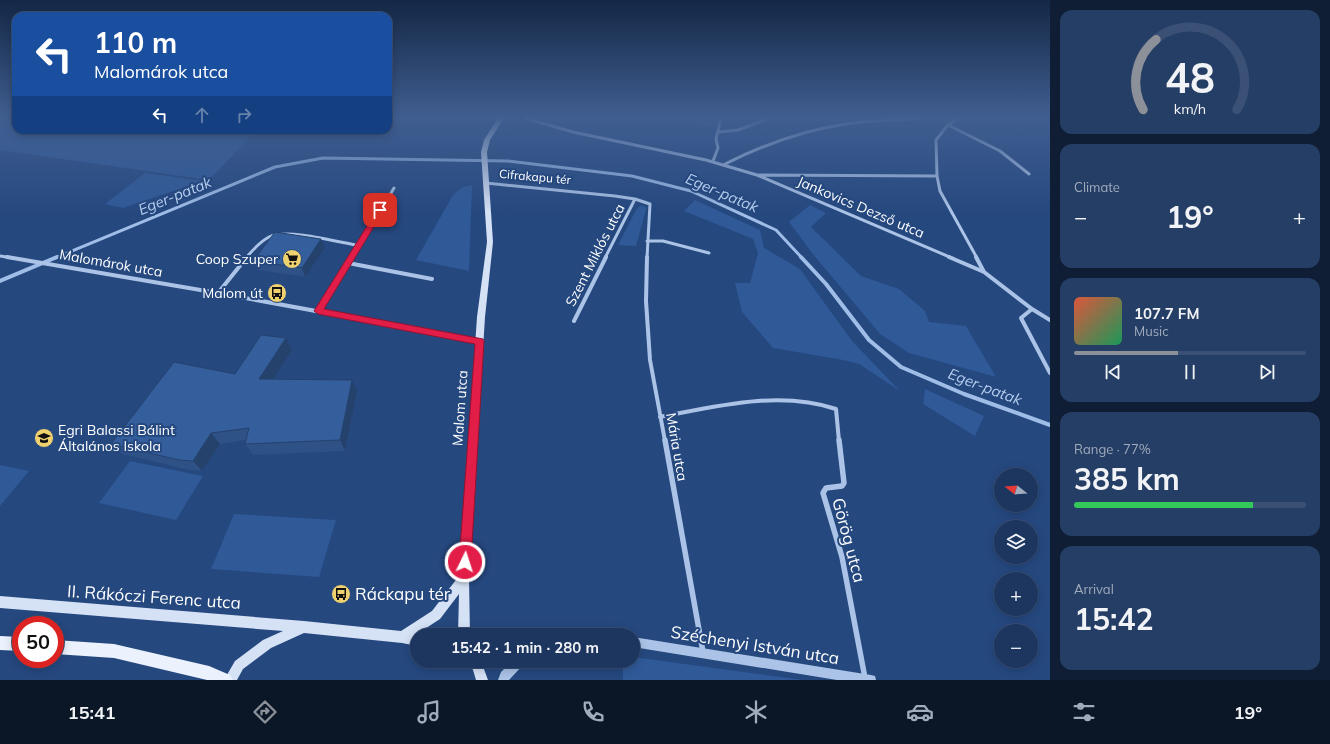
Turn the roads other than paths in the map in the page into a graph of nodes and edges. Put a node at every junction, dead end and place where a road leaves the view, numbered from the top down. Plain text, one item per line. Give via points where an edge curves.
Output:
1 (485, 150) edge
2 (657, 150) edge
3 (717, 150) edge
4 (758, 150) edge
5 (936, 150) edge
6 (997, 150) edge
7 (713, 161) junction
8 (725, 164) junction
9 (1029, 174) dead end
10 (757, 175) junction
11 (937, 176) junction
12 (486, 183) junction
13 (394, 188) dead end
14 (635, 199) junction
15 (650, 204) joint
16 (647, 241) junction
17 (360, 246) junction
18 (709, 254) dead end
19 (0, 256) edge
20 (348, 264) junction
21 (984, 272) junction
22 (432, 279) dead end
23 (218, 293) junction
24 (1032, 309) junction
25 (318, 311) junction
26 (1050, 320) edge
27 (574, 321) dead end
28 (479, 341) junction
29 (1050, 374) edge
30 (660, 417) junction
31 (464, 578) junction
32 (0, 602) edge
33 (304, 627) junction
34 (464, 628) edge
35 (402, 637) junction
36 (410, 639) edge
37 (0, 643) edge
38 (640, 643) edge
39 (12, 644) edge
40 (64, 648) edge
41 (704, 654) junction
42 (479, 668) edge
43 (512, 668) edge
44 (868, 679) edge
45 (226, 680) edge
46 (230, 680) edge
47 (482, 680) edge
48 (503, 680) edge

1 - 12 main road, Cifrakapu tér
2 - 7 street, Jankovics Dezső utca
3 - 7 street
4 - 8 street
5 - 11 street
6 - 9 street
7 - 8 street, Jankovics Dezső utca
8 - 10 street, Jankovics Dezső utca
10 - 11 street
10 - 21 street, Jankovics Dezső utca
11 - 21 street via 940,191
12 - 14 street, Cifrakapu tér
12 - 28 main road, Malom utca via 490,242
13 - 17 street
14 - 15 street, Cifrakapu tér
14 - 27 street, Szent Miklós utca
15 - 16 street, Mária utca
16 - 18 street via 663,241
16 - 30 street, Mária utca via 646,321
17 - 20 street
17 - 23 street via 285,233 269,237 256,246
19 - 23 street, Malomárok utca
20 - 22 street
20 - 25 street
21 - 24 street
23 - 25 street, Malomárok utca
24 - 26 street
24 - 29 street via 1022,318
25 - 28 street, Malomárok utca
28 - 31 main road, Malom utca
30 - 41 street, Mária utca
30 - 44 street, Görög utca via 744,403 790,400 825,404 836,409 844,483 842,486 826,488 823,493 842,557
31 - 34 main road, Malom utca
31 - 35 main road via 436,615
32 - 33 main road, II. Rákóczi Ferenc utca
33 - 35 main road
33 - 46 main road via 267,644 239,665
35 - 36 main road
37 - 39 main road
38 - 41 street, Széchenyi István utca
40 - 45 main road via 114,651 209,673
41 - 44 street, Széchenyi István utca
42 - 47 main road
43 - 48 street

